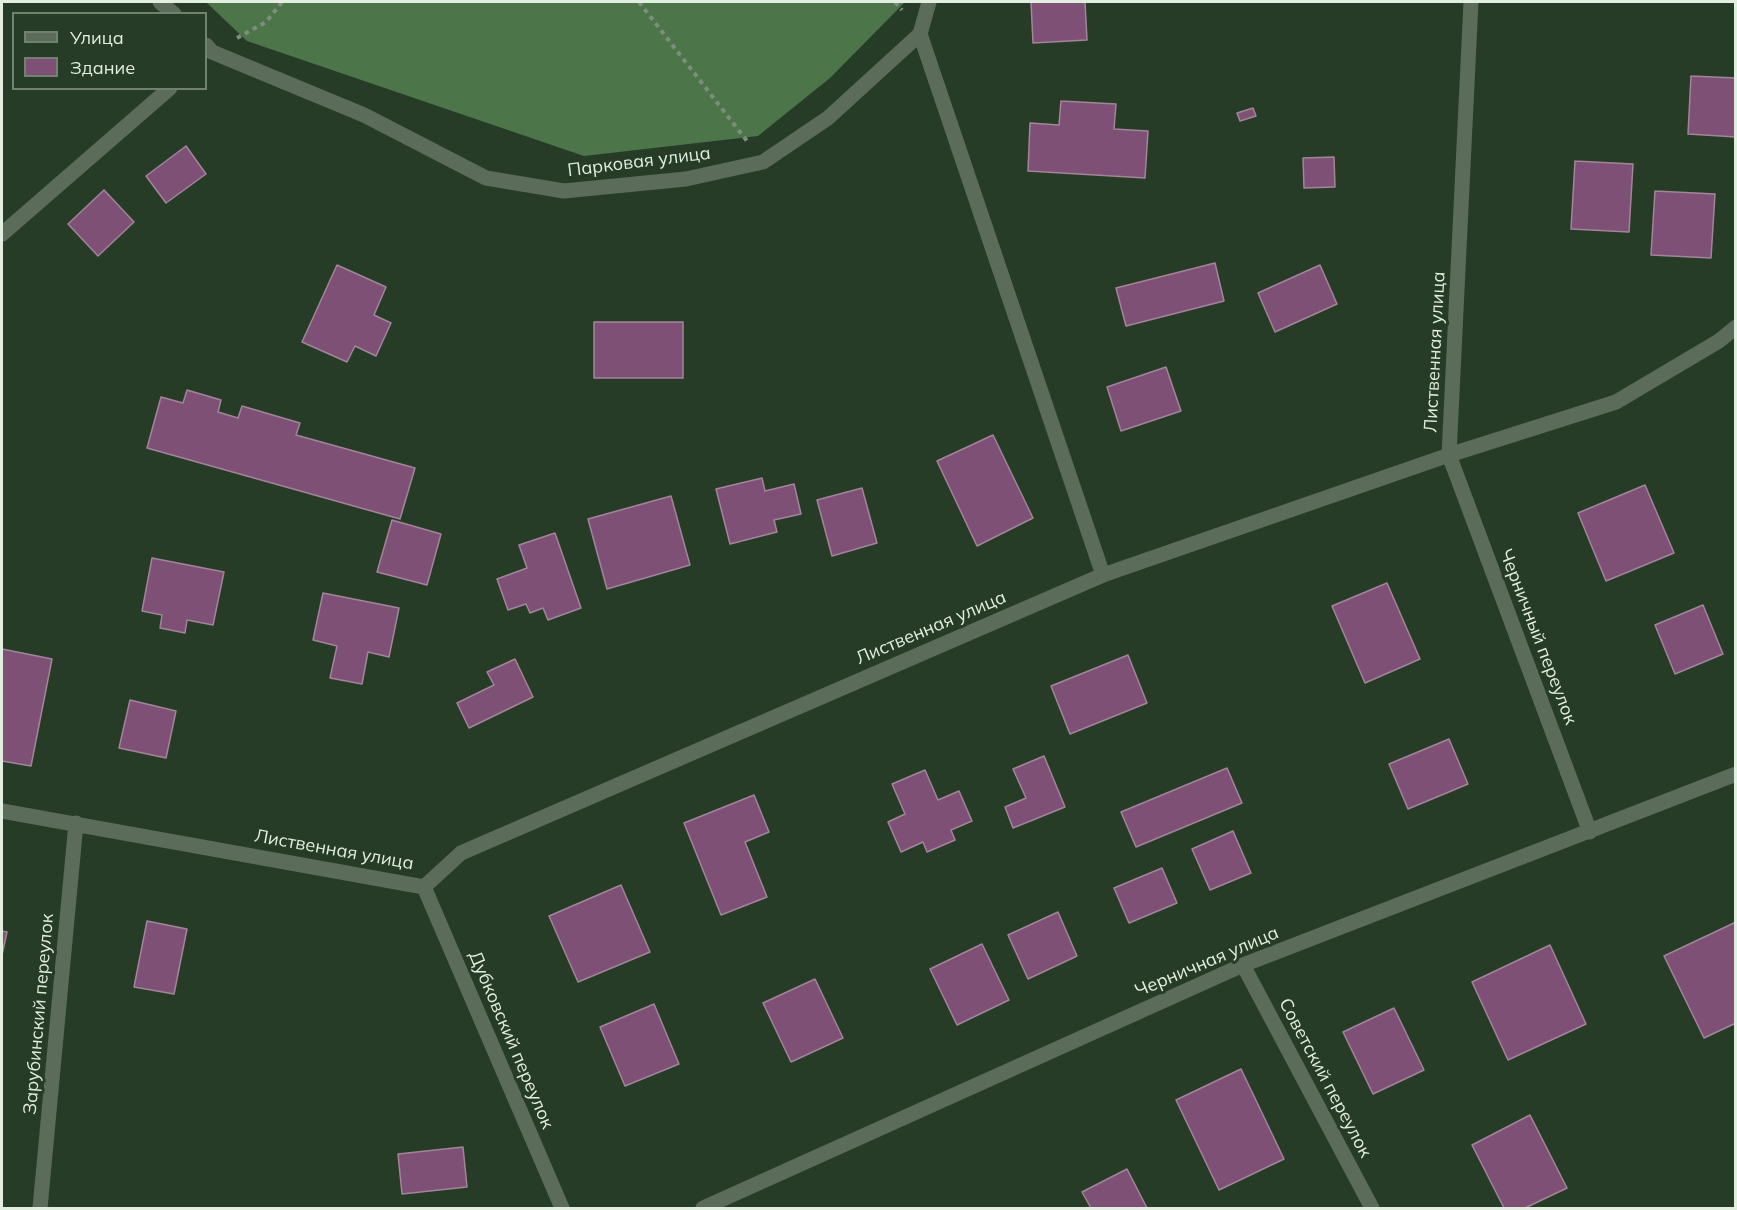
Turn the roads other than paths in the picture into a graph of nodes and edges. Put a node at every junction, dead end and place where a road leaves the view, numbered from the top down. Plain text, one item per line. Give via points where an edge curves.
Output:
1 (160, 2) edge
2 (929, 2) edge
3 (1471, 2) edge
4 (172, 12) edge
5 (920, 34) junction
6 (208, 51) edge
7 (168, 90) edge
8 (2, 234) edge
9 (1736, 327) edge
10 (1449, 455) junction
11 (1103, 575) junction
12 (1736, 774) edge
13 (2, 812) edge
14 (76, 823) junction
15 (1590, 832) junction
16 (424, 887) junction
17 (1243, 965) junction
18 (40, 1209) edge
19 (562, 1209) edge
20 (703, 1209) edge
21 (1372, 1209) edge

1 - 4 street
2 - 5 street
3 - 10 street, Лиственная улица
5 - 6 street, Парковая улица via 828,118 763,162 686,179 564,191 486,178 364,115
5 - 11 street
7 - 8 street
9 - 10 street via 1616,402
10 - 11 street, Лиственная улица
10 - 15 street, Черничный переулок
11 - 16 street, Лиственная улица via 460,853
12 - 15 street, Черничная улица
13 - 14 street, Лиственная улица
14 - 16 street, Лиственная улица
14 - 18 street, Зарубинский переулок
15 - 17 street, Черничная улица
16 - 19 street, Дубковский переулок
17 - 20 street, Черничная улица
17 - 21 street, Советский переулок

